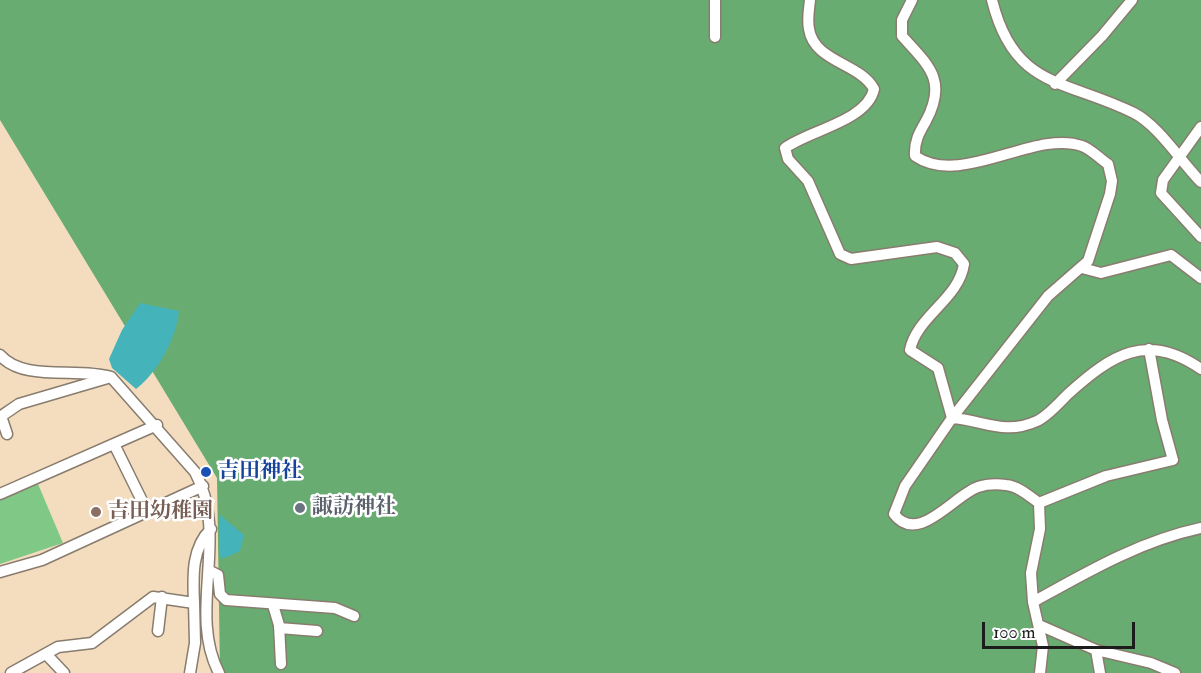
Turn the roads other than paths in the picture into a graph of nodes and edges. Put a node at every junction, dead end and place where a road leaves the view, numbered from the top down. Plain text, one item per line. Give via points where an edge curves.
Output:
1 (715, 0) edge
2 (810, 0) edge
3 (912, 0) edge
4 (992, 0) edge
5 (1132, 0) edge
6 (715, 37) dead end
7 (1055, 84) junction
8 (1201, 126) edge
9 (1179, 159) junction
10 (1201, 182) edge
11 (1201, 237) edge
12 (1082, 268) junction
13 (1201, 278) edge
14 (1149, 349) junction
15 (1, 357) edge
16 (1201, 369) edge
17 (111, 377) junction
18 (1, 414) edge
19 (951, 418) junction
20 (157, 425) junction
21 (7, 434) dead end
22 (114, 444) junction
23 (203, 486) junction
24 (0, 494) edge
25 (1039, 503) junction
26 (147, 511) junction
27 (1201, 528) edge
28 (211, 529) junction
29 (210, 571) junction
30 (0, 572) edge
31 (162, 597) junction
32 (1033, 602) junction
33 (194, 603) junction
34 (273, 605) junction
35 (354, 616) dead end
36 (1039, 625) junction
37 (279, 628) junction
38 (158, 630) dead end
39 (317, 631) dead end
40 (1096, 650) junction
41 (46, 654) junction
42 (281, 664) dead end
43 (11, 673) edge
44 (64, 673) edge
45 (190, 673) edge
46 (219, 673) edge
47 (1040, 673) edge
48 (1100, 673) edge
49 (1175, 673) edge

1 - 6 street
2 - 19 street via 808,30 816,44 832,58 863,74 874,89 867,106 852,116 785,148 788,159 808,182 840,254 851,259 937,247 955,254 964,264 957,283 913,336 910,350 938,368
3 - 12 street via 902,20 902,36 930,66 937,93 914,146 915,156 939,165 982,160 1051,143 1084,146 1108,164 1112,181 1088,261
4 - 7 street via 998,24 1013,52
5 - 7 street
7 - 9 street via 1135,113 1149,123
8 - 9 street
9 - 10 street
9 - 11 street via 1163,180 1161,193
12 - 13 street via 1101,273 1170,255
12 - 19 street via 1048,296
14 - 16 street via 1162,350
14 - 19 street via 1135,349 1116,357 1088,375 1038,420 1016,428 996,428 966,418
14 - 25 street via 1173,460 1106,476
15 - 17 street via 29,371 92,372
17 - 18 street via 19,404
17 - 20 street
18 - 21 street
19 - 25 street via 905,486 894,514 899,520 909,525 927,521 970,491 988,485 1014,486
20 - 22 street
20 - 23 street
22 - 24 street
22 - 26 street
23 - 26 street
23 - 28 street
25 - 32 street via 1040,529 1031,573
26 - 30 street via 42,560
27 - 32 street via 1179,532 1117,556
28 - 29 street
28 - 33 street via 204,536 195,562
29 - 34 street via 218,575 220,594 226,600
29 - 46 street via 208,631 211,657
31 - 33 street
31 - 38 street
31 - 41 street via 146,601 92,643 64,645
32 - 36 street
33 - 45 street via 195,643
34 - 35 street via 335,608
34 - 37 street
36 - 40 street
36 - 47 street via 1043,646
37 - 39 street
37 - 42 street
40 - 48 street
40 - 49 street
41 - 43 street
41 - 44 street

